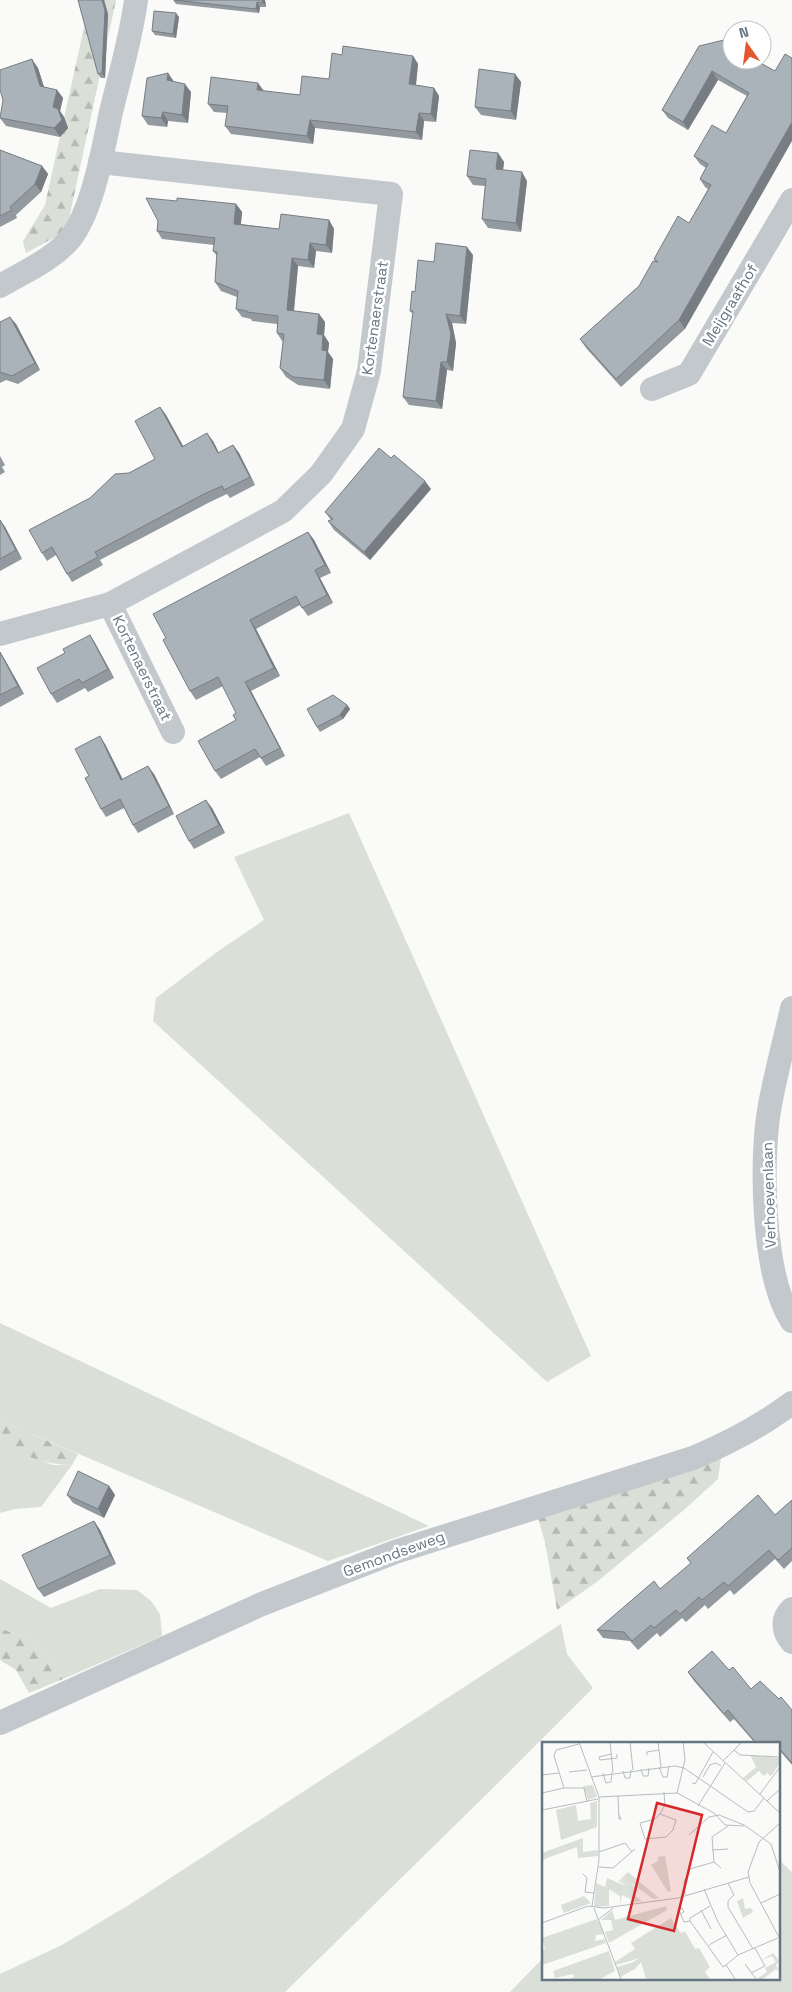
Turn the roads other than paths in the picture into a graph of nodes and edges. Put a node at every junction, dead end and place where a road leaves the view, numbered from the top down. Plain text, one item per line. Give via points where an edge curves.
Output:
1 (136, 0) edge
2 (100, 162) junction
3 (792, 200) edge
4 (0, 286) edge
5 (652, 389) dead end
6 (110, 604) junction
7 (0, 634) edge
8 (173, 732) dead end
9 (792, 1008) edge
10 (792, 1321) edge
11 (792, 1403) edge
12 (792, 1609) edge
13 (792, 1642) edge
14 (0, 1723) edge

1 - 2 street
2 - 4 street via 86,209 70,239 44,261
2 - 6 street, Kortenaerstraat via 391,194 369,371 353,429 322,474 283,511
3 - 5 street, Meijgraafhof via 689,374
6 - 7 street, Kortenaerstraat
6 - 8 street, Kortenaerstraat
9 - 10 street, Verhoevenlaan via 770,1106 764,1157 768,1238 774,1276 785,1311
11 - 14 street, Gemondseweg via 728,1444 386,1555 262,1604
12 - 13 street via 787,1613 783,1626

